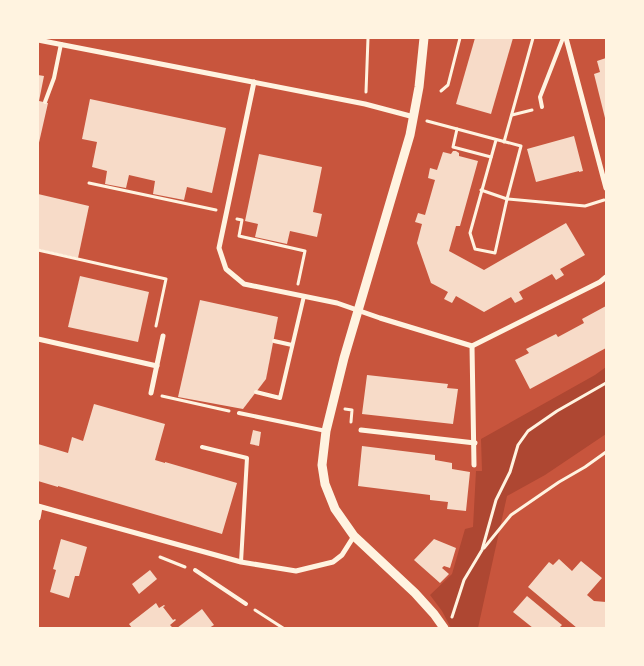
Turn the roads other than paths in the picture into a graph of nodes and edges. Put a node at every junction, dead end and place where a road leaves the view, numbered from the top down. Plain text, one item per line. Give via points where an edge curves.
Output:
1 (424, 38) edge
2 (564, 38) edge
3 (38, 40) edge
4 (61, 44) junction
5 (254, 82) junction
6 (46, 102) dead end
7 (542, 107) dead end
8 (414, 117) junction
9 (606, 188) edge
10 (606, 277) edge
11 (304, 296) junction
12 (358, 310) junction
13 (163, 336) dead end
14 (38, 340) edge
15 (274, 341) dead end
16 (292, 345) junction
17 (472, 346) junction
18 (157, 366) junction
19 (256, 392) dead end
20 (151, 393) road end
21 (239, 413) road end
22 (361, 430) road end
23 (326, 431) junction
24 (475, 443) junction
25 (202, 447) dead end
26 (474, 465) dead end
27 (39, 506) edge
28 (38, 518) edge
29 (354, 536) junction
30 (241, 562) junction
31 (195, 570) road end
32 (246, 604) road end
33 (444, 628) edge

1 - 8 street
2 - 7 lane via 540,97
2 - 9 street
3 - 4 street
4 - 5 street
4 - 6 lane
5 - 8 street
5 - 11 street via 219,248 226,269 244,284
8 - 12 street
10 - 17 street
11 - 12 street
11 - 16 lane
12 - 17 street
12 - 23 street
13 - 18 street
14 - 18 street
15 - 16 lane
16 - 19 lane via 280,398
17 - 24 street
18 - 20 street
21 - 23 lane
22 - 24 street
23 - 29 street via 322,465 325,484 336,510
24 - 26 street
25 - 30 lane via 247,458
27 - 28 street
27 - 30 street
29 - 30 street via 342,555 333,562 296,571
29 - 33 street via 415,593
31 - 32 lane

